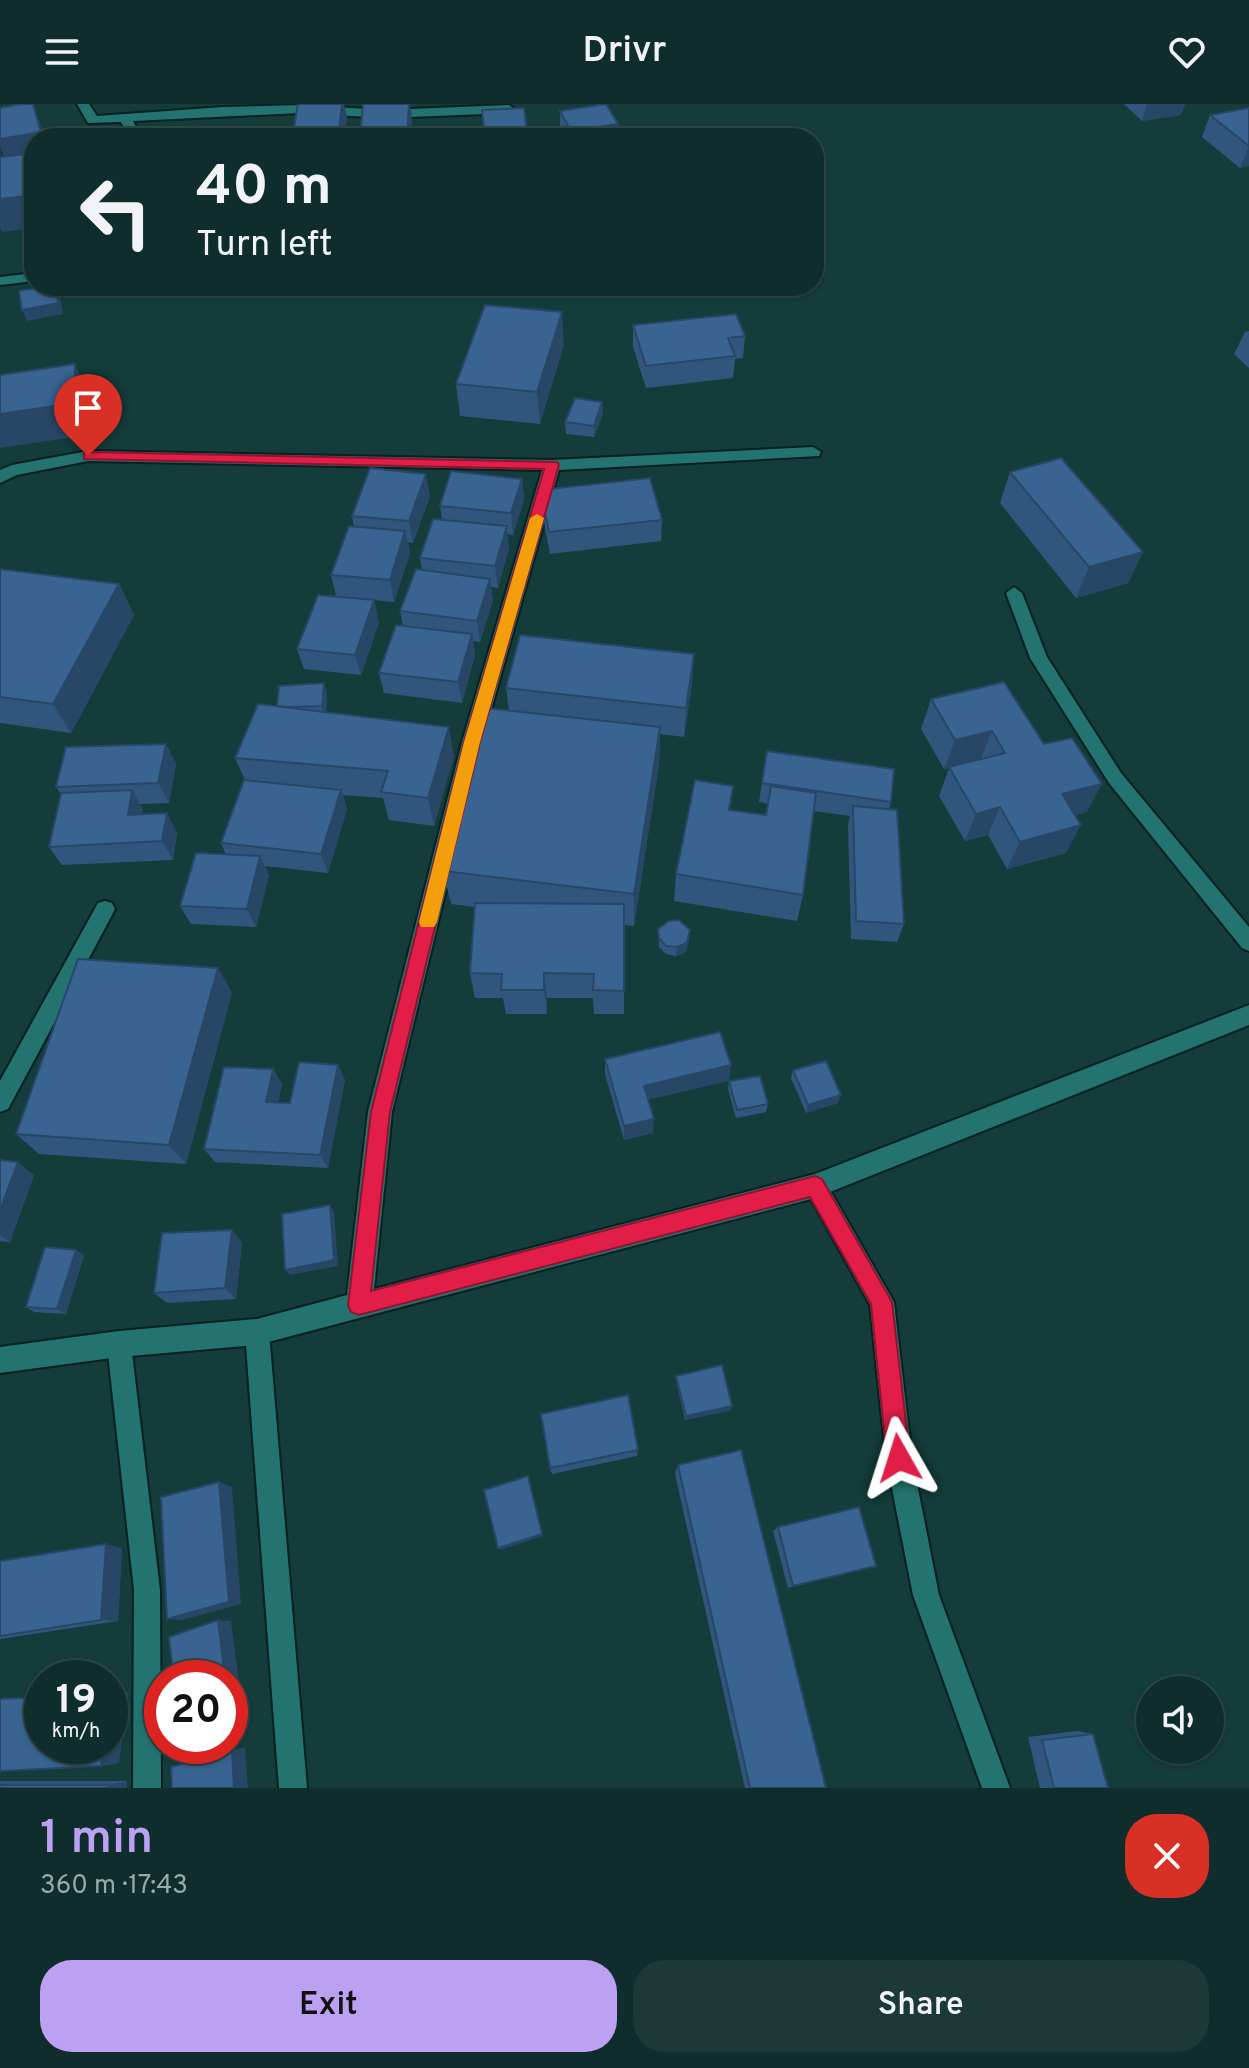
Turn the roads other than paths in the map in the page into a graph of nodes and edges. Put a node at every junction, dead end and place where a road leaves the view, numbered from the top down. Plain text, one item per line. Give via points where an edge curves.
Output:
1 (83, 104) edge
2 (509, 109) edge
3 (125, 118) junction
4 (130, 128) edge
5 (24, 278) edge
6 (0, 281) edge
7 (813, 452) dead end
8 (552, 465) junction
9 (0, 478) edge
10 (1014, 593) dead end
11 (105, 909) dead end
12 (1249, 942) edge
13 (1249, 1015) edge
14 (0, 1102) edge
15 (815, 1186) junction
16 (359, 1305) junction
17 (257, 1332) junction
18 (119, 1344) junction
19 (0, 1360) edge
20 (147, 1788) edge
21 (293, 1788) edge
22 (996, 1788) edge

1 - 3 street via 93,120
2 - 3 street via 385,114 300,109
3 - 4 street
5 - 6 street
7 - 8 street
8 - 9 street via 88,456 12,470
8 - 16 street via 472,742 380,1112
10 - 12 lane via 1039,658 1115,778
11 - 14 lane
13 - 15 street
15 - 16 street
15 - 22 lane via 882,1302 899,1458 926,1595
16 - 17 street
17 - 18 street
17 - 21 lane
18 - 19 street
18 - 20 lane via 147,1590

